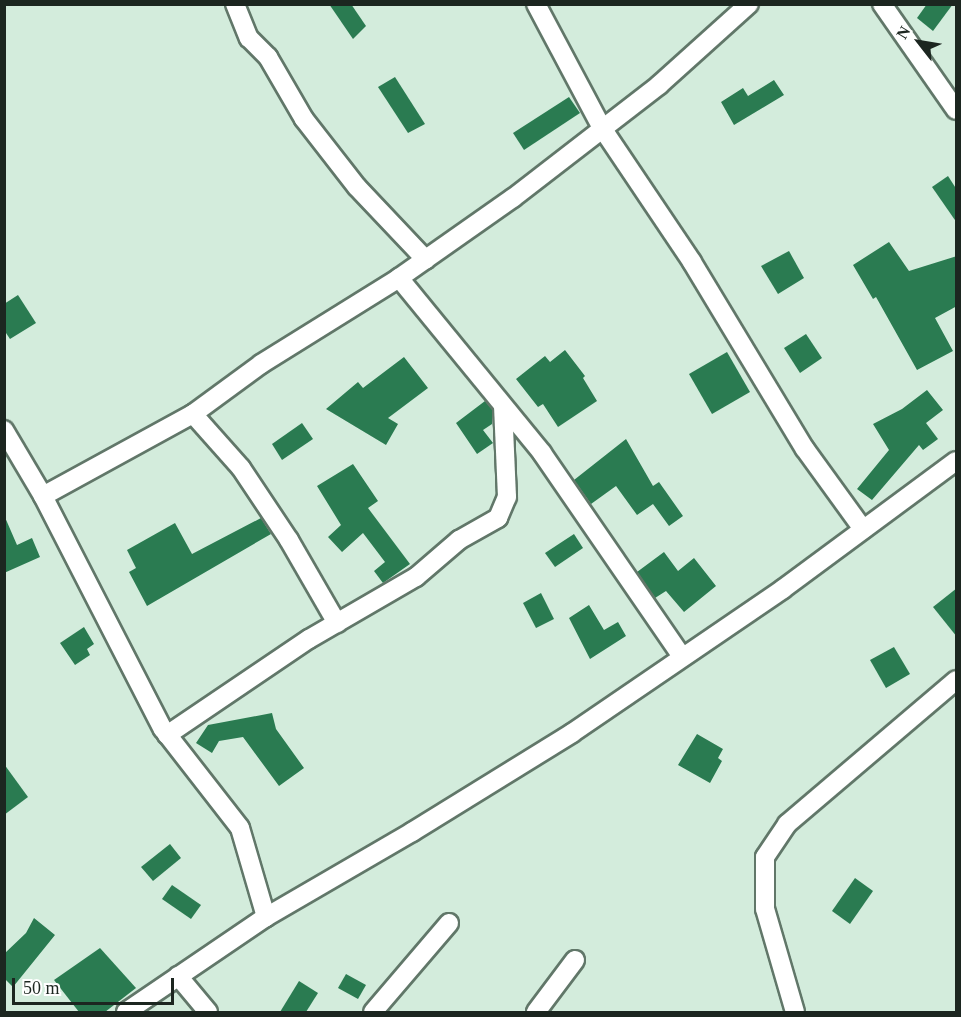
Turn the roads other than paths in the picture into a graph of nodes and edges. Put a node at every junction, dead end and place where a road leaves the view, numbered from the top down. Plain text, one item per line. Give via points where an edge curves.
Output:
1 (236, 4) edge
2 (536, 4) edge
3 (749, 4) edge
4 (882, 4) edge
5 (957, 110) edge
6 (603, 128) junction
7 (426, 260) junction
8 (399, 278) junction
9 (503, 407) junction
10 (193, 414) junction
11 (4, 430) edge
12 (957, 460) edge
13 (43, 496) junction
14 (863, 529) junction
15 (338, 623) junction
16 (682, 657) junction
17 (957, 680) edge
18 (167, 735) junction
19 (266, 917) junction
20 (449, 923) dead end
21 (575, 960) dead end
22 (178, 976) junction
23 (126, 1012) edge
24 (208, 1012) edge
25 (373, 1012) edge
26 (536, 1012) edge
27 (795, 1012) edge

1 - 7 street via 249,38 268,57 304,119 357,187
2 - 6 street
3 - 6 street via 704,47
4 - 5 street
6 - 7 street
6 - 14 street via 692,262 805,449
7 - 8 street
8 - 9 street
8 - 10 street via 252,370
9 - 15 street via 507,497 498,518 459,540 416,577
9 - 16 street via 542,453
10 - 13 street
10 - 15 street via 241,468 290,540
11 - 13 street
12 - 14 street
13 - 18 street
14 - 16 street via 783,590
15 - 18 street
16 - 19 street via 572,733
17 - 27 street via 787,824 765,856 765,909
18 - 19 street via 240,828
19 - 22 street
20 - 25 street
21 - 26 street
22 - 23 street
22 - 24 street

